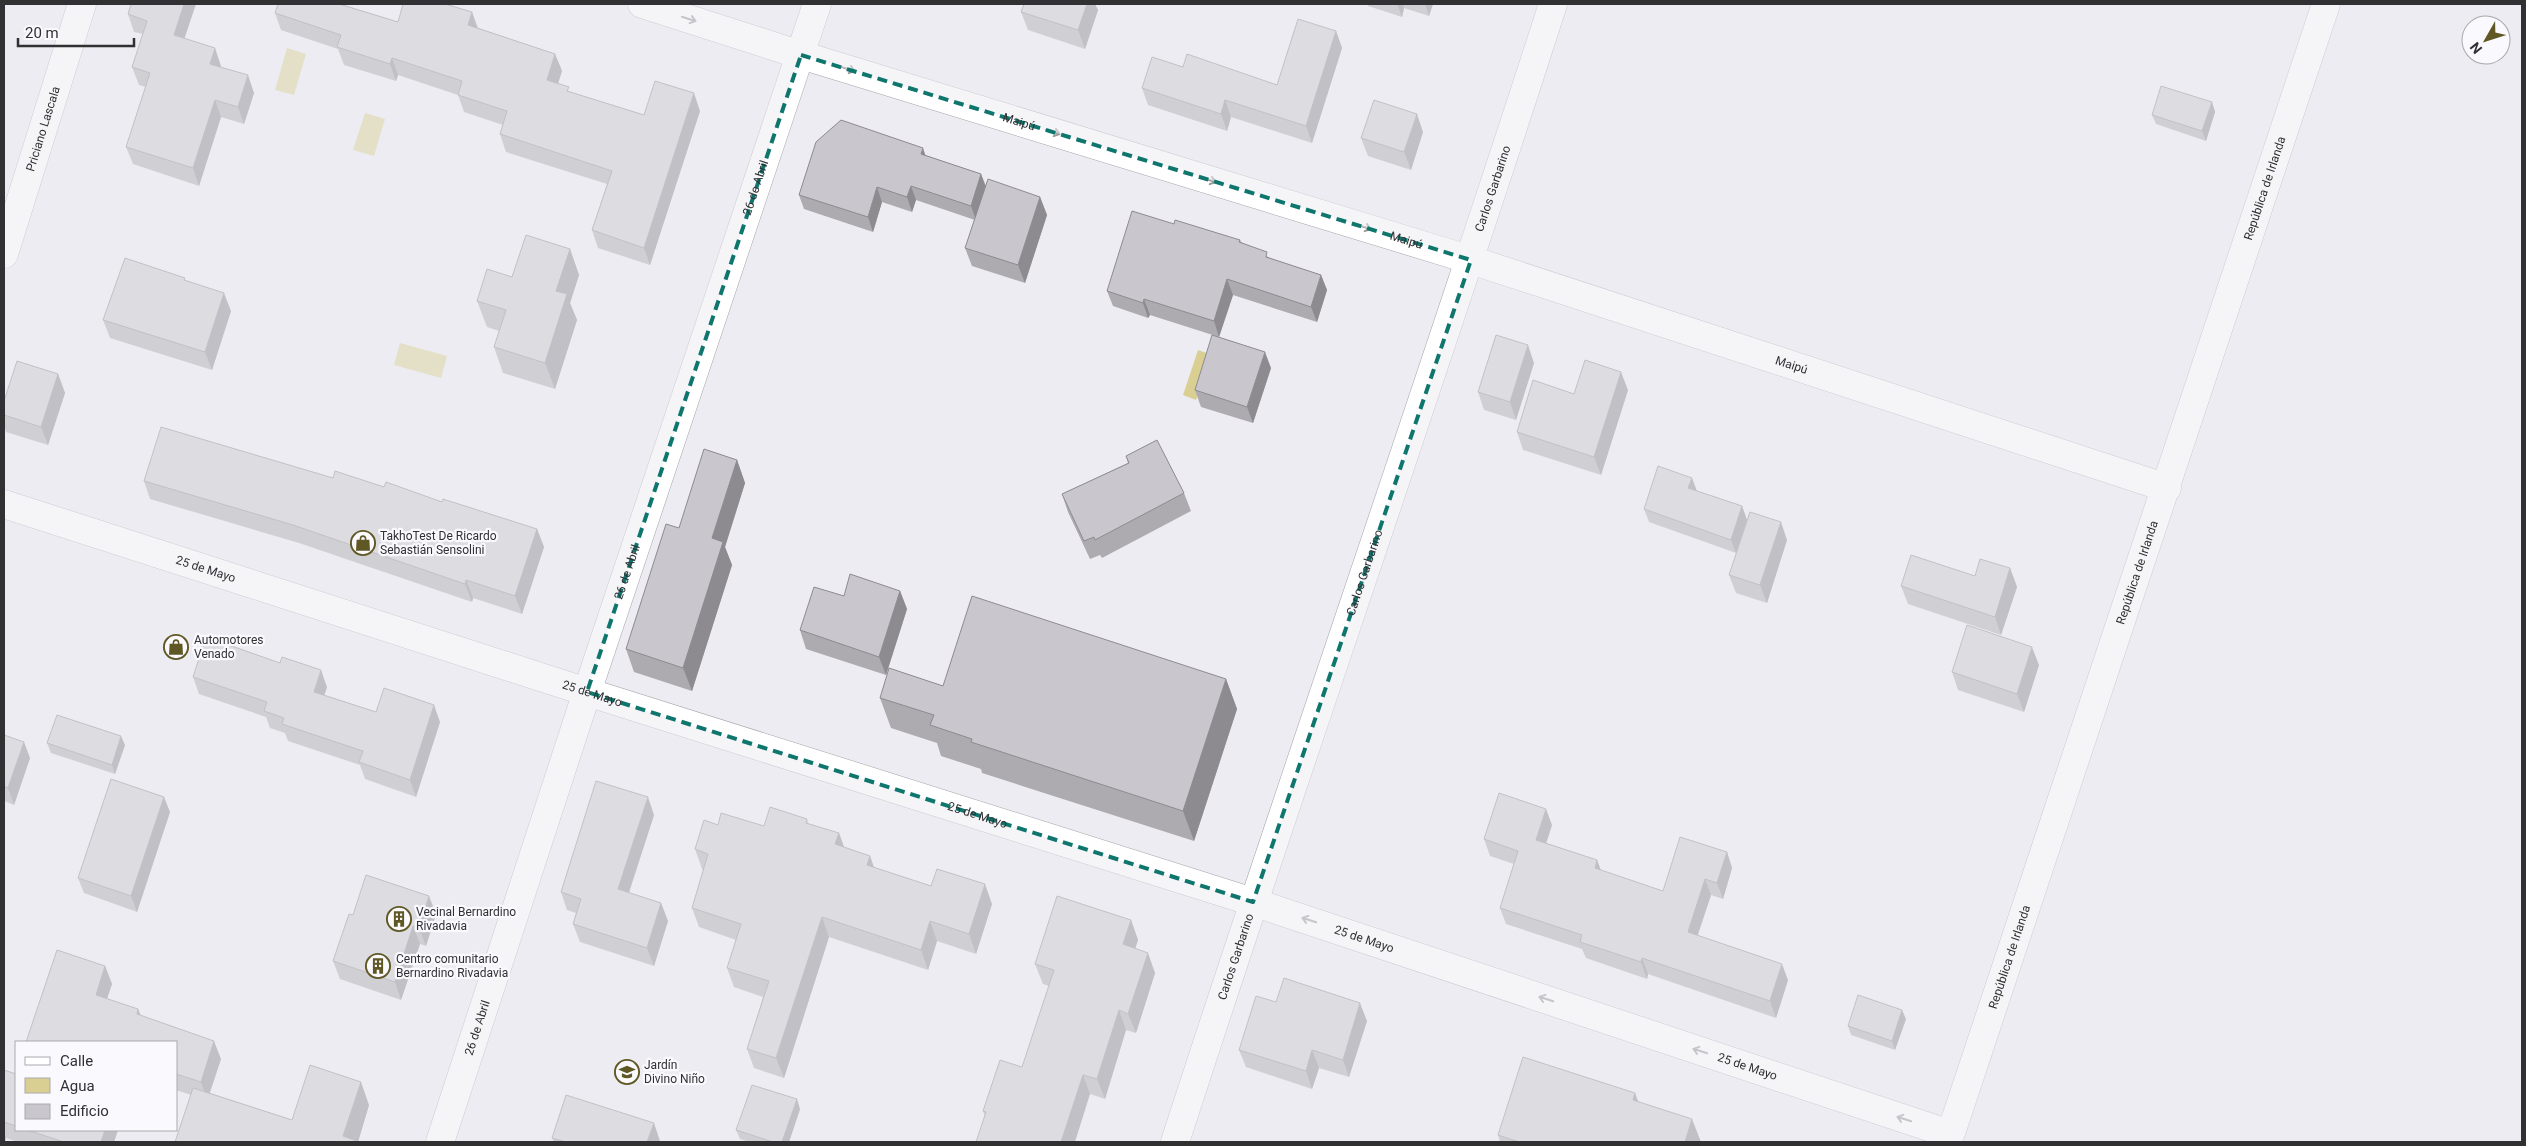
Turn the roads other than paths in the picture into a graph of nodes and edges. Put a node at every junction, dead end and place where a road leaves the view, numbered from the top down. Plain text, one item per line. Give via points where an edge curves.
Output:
1 (82, 4) edge
2 (642, 4) edge
3 (817, 4) edge
4 (1553, 4) edge
5 (2326, 4) edge
6 (801, 55) junction
7 (4, 254) edge
8 (1471, 260) junction
9 (2167, 488) junction
10 (4, 504) edge
11 (587, 692) junction
12 (1253, 902) junction
13 (1949, 1138) edge
14 (440, 1142) edge
15 (1175, 1142) edge

1 - 7 street, Priciano Lascala
2 -> 6 street, Maipú
3 - 6 street, 26 de Abril
4 - 8 street, Carlos Garbarino
5 - 9 street, República de Irlanda
6 -> 8 street, Maipú
6 - 11 street, 26 de Abril
8 - 9 street, Maipú
8 - 12 street, Carlos Garbarino
9 - 13 street, República de Irlanda
10 - 11 street, 25 de Mayo
11 - 12 street, 25 de Mayo
11 - 14 street, 26 de Abril
13 -> 12 street, 25 de Mayo
12 - 15 street, Carlos Garbarino

